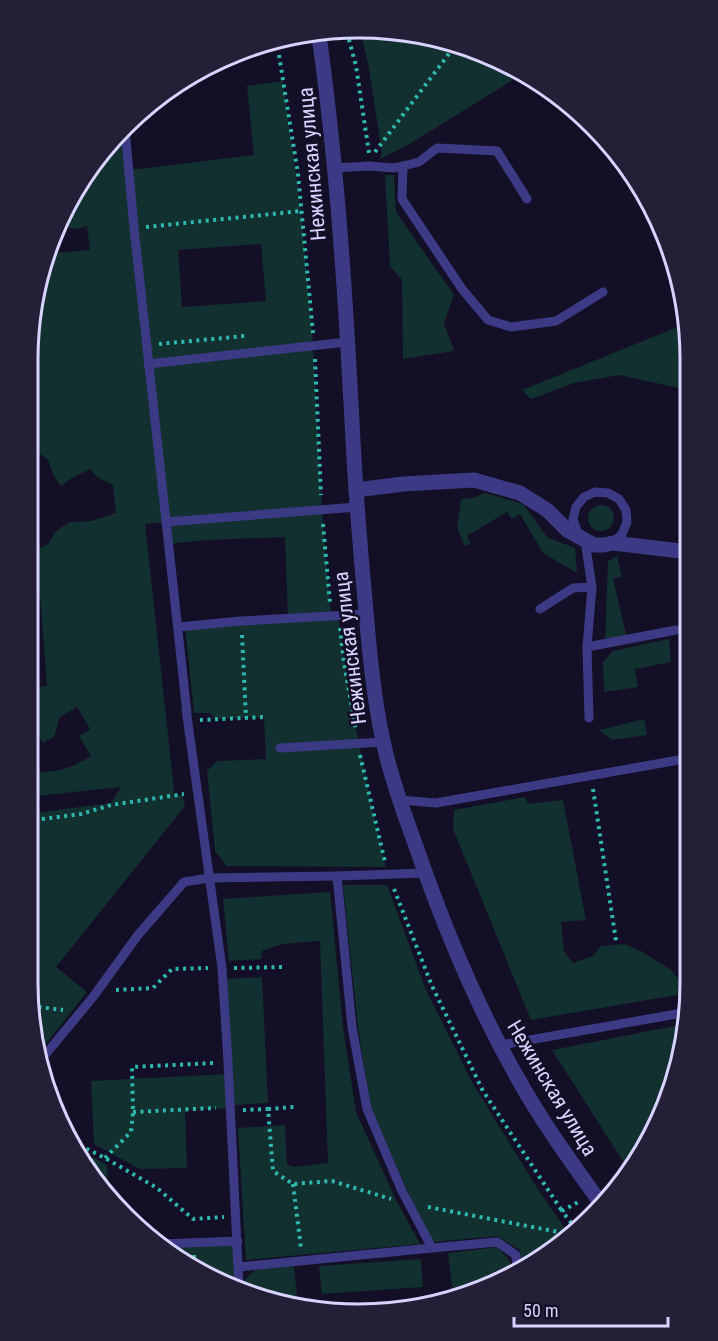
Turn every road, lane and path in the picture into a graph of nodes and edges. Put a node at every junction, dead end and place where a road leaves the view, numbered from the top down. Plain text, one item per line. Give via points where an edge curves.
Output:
1 (349, 38) edge
2 (320, 40) edge
3 (279, 47) edge
4 (451, 51) edge
5 (126, 138) edge
6 (404, 166) junction
7 (335, 168) junction
8 (527, 199) dead end
9 (301, 211) junction
10 (134, 228) junction
11 (603, 292) dead end
12 (253, 336) dead end
13 (347, 342) junction
14 (147, 345) junction
15 (314, 346) junction
16 (148, 364) junction
17 (356, 490) junction
18 (357, 507) junction
19 (322, 510) junction
20 (166, 522) junction
21 (585, 541) junction
22 (613, 543) junction
23 (680, 551) edge
24 (591, 587) junction
25 (540, 609) dead end
26 (366, 614) junction
27 (241, 621) junction
28 (178, 627) junction
29 (676, 630) dead end
30 (587, 647) junction
31 (187, 713) junction
32 (264, 717) dead end
33 (246, 718) junction
34 (589, 718) dead end
35 (383, 742) junction
36 (280, 748) dead end
37 (680, 760) edge
38 (591, 776) junction
39 (197, 792) junction
40 (400, 800) junction
41 (38, 820) edge
42 (425, 873) junction
43 (337, 876) junction
44 (209, 878) junction
45 (616, 941) dead end
46 (284, 967) dead end
47 (222, 968) junction
48 (97, 990) junction
49 (38, 1007) edge
50 (80, 1012) junction
51 (679, 1014) edge
52 (501, 1045) junction
53 (46, 1054) edge
54 (228, 1062) junction
55 (294, 1107) dead end
56 (230, 1108) junction
57 (268, 1109) dead end
58 (133, 1112) junction
59 (84, 1147) edge
60 (105, 1158) junction
61 (293, 1184) dead end
62 (597, 1198) edge
63 (595, 1200) edge
64 (236, 1216) junction
65 (572, 1223) edge
66 (238, 1241) junction
67 (172, 1244) edge
68 (432, 1248) junction
69 (303, 1261) junction
70 (517, 1262) edge
71 (239, 1267) junction
72 (239, 1280) edge

1 - 4 path via 370,160
2 - 7 street, Нежинская улица
3 - 9 path
5 - 10 lane
6 - 7 lane
6 - 8 lane via 418,162 437,148 497,151
6 - 11 lane via 402,199 462,290 488,320 511,327 556,321
7 - 13 street, Нежинская улица
9 - 10 path
9 - 15 path
10 - 14 lane
12 - 14 path
13 - 15 lane
13 - 17 street, Нежинская улица
14 - 16 lane
15 - 16 lane
15 - 19 path
16 - 20 lane
17 - 18 street, Нежинская улица
17 - 21 street via 474,480 520,493
18 - 19 lane
18 - 26 street, Нежинская улица
19 - 20 lane
20 - 28 lane
21 - 22 street via 604,546
21 - 22 lane via 577,531 574,513 584,497 595,492 619,499 626,510 627,522
21 - 24 lane
22 - 23 street
24 - 25 lane via 573,588
24 - 30 lane
26 - 27 lane
26 - 35 street, Нежинская улица
27 - 28 lane
27 - 33 path
28 - 31 lane
29 - 30 lane
30 - 34 lane
31 - 33 path
31 - 39 lane
32 - 33 path
35 - 36 lane
35 - 40 street, Нежинская улица
37 - 38 lane
38 - 40 lane via 436,803
38 - 45 path
39 - 41 path
39 - 44 lane
40 - 42 street, Нежинская улица
42 - 43 lane
42 - 52 street, Нежинская улица via 453,948
43 - 44 lane
43 - 68 lane via 352,1027 367,1109 402,1191
44 - 47 lane
44 - 48 lane via 184,882 135,938
46 - 47 path
47 - 48 path via 172,969 153,988
47 - 54 lane
48 - 50 lane
49 - 50 path
50 - 53 lane
51 - 52 lane
52 - 62 street, Нежинская улица via 556,1141
54 - 56 lane
54 - 58 path via 132,1067
55 - 57 path
56 - 58 path
56 - 64 lane
58 - 60 path via 131,1132
59 - 60 path
60 - 64 path via 157,1188 193,1219
61 - 69 path
63 - 65 path via 562,1211
64 - 66 lane
66 - 67 lane
66 - 71 lane
68 - 69 lane
68 - 70 lane via 498,1242 516,1255
69 - 71 lane
71 - 72 lane

